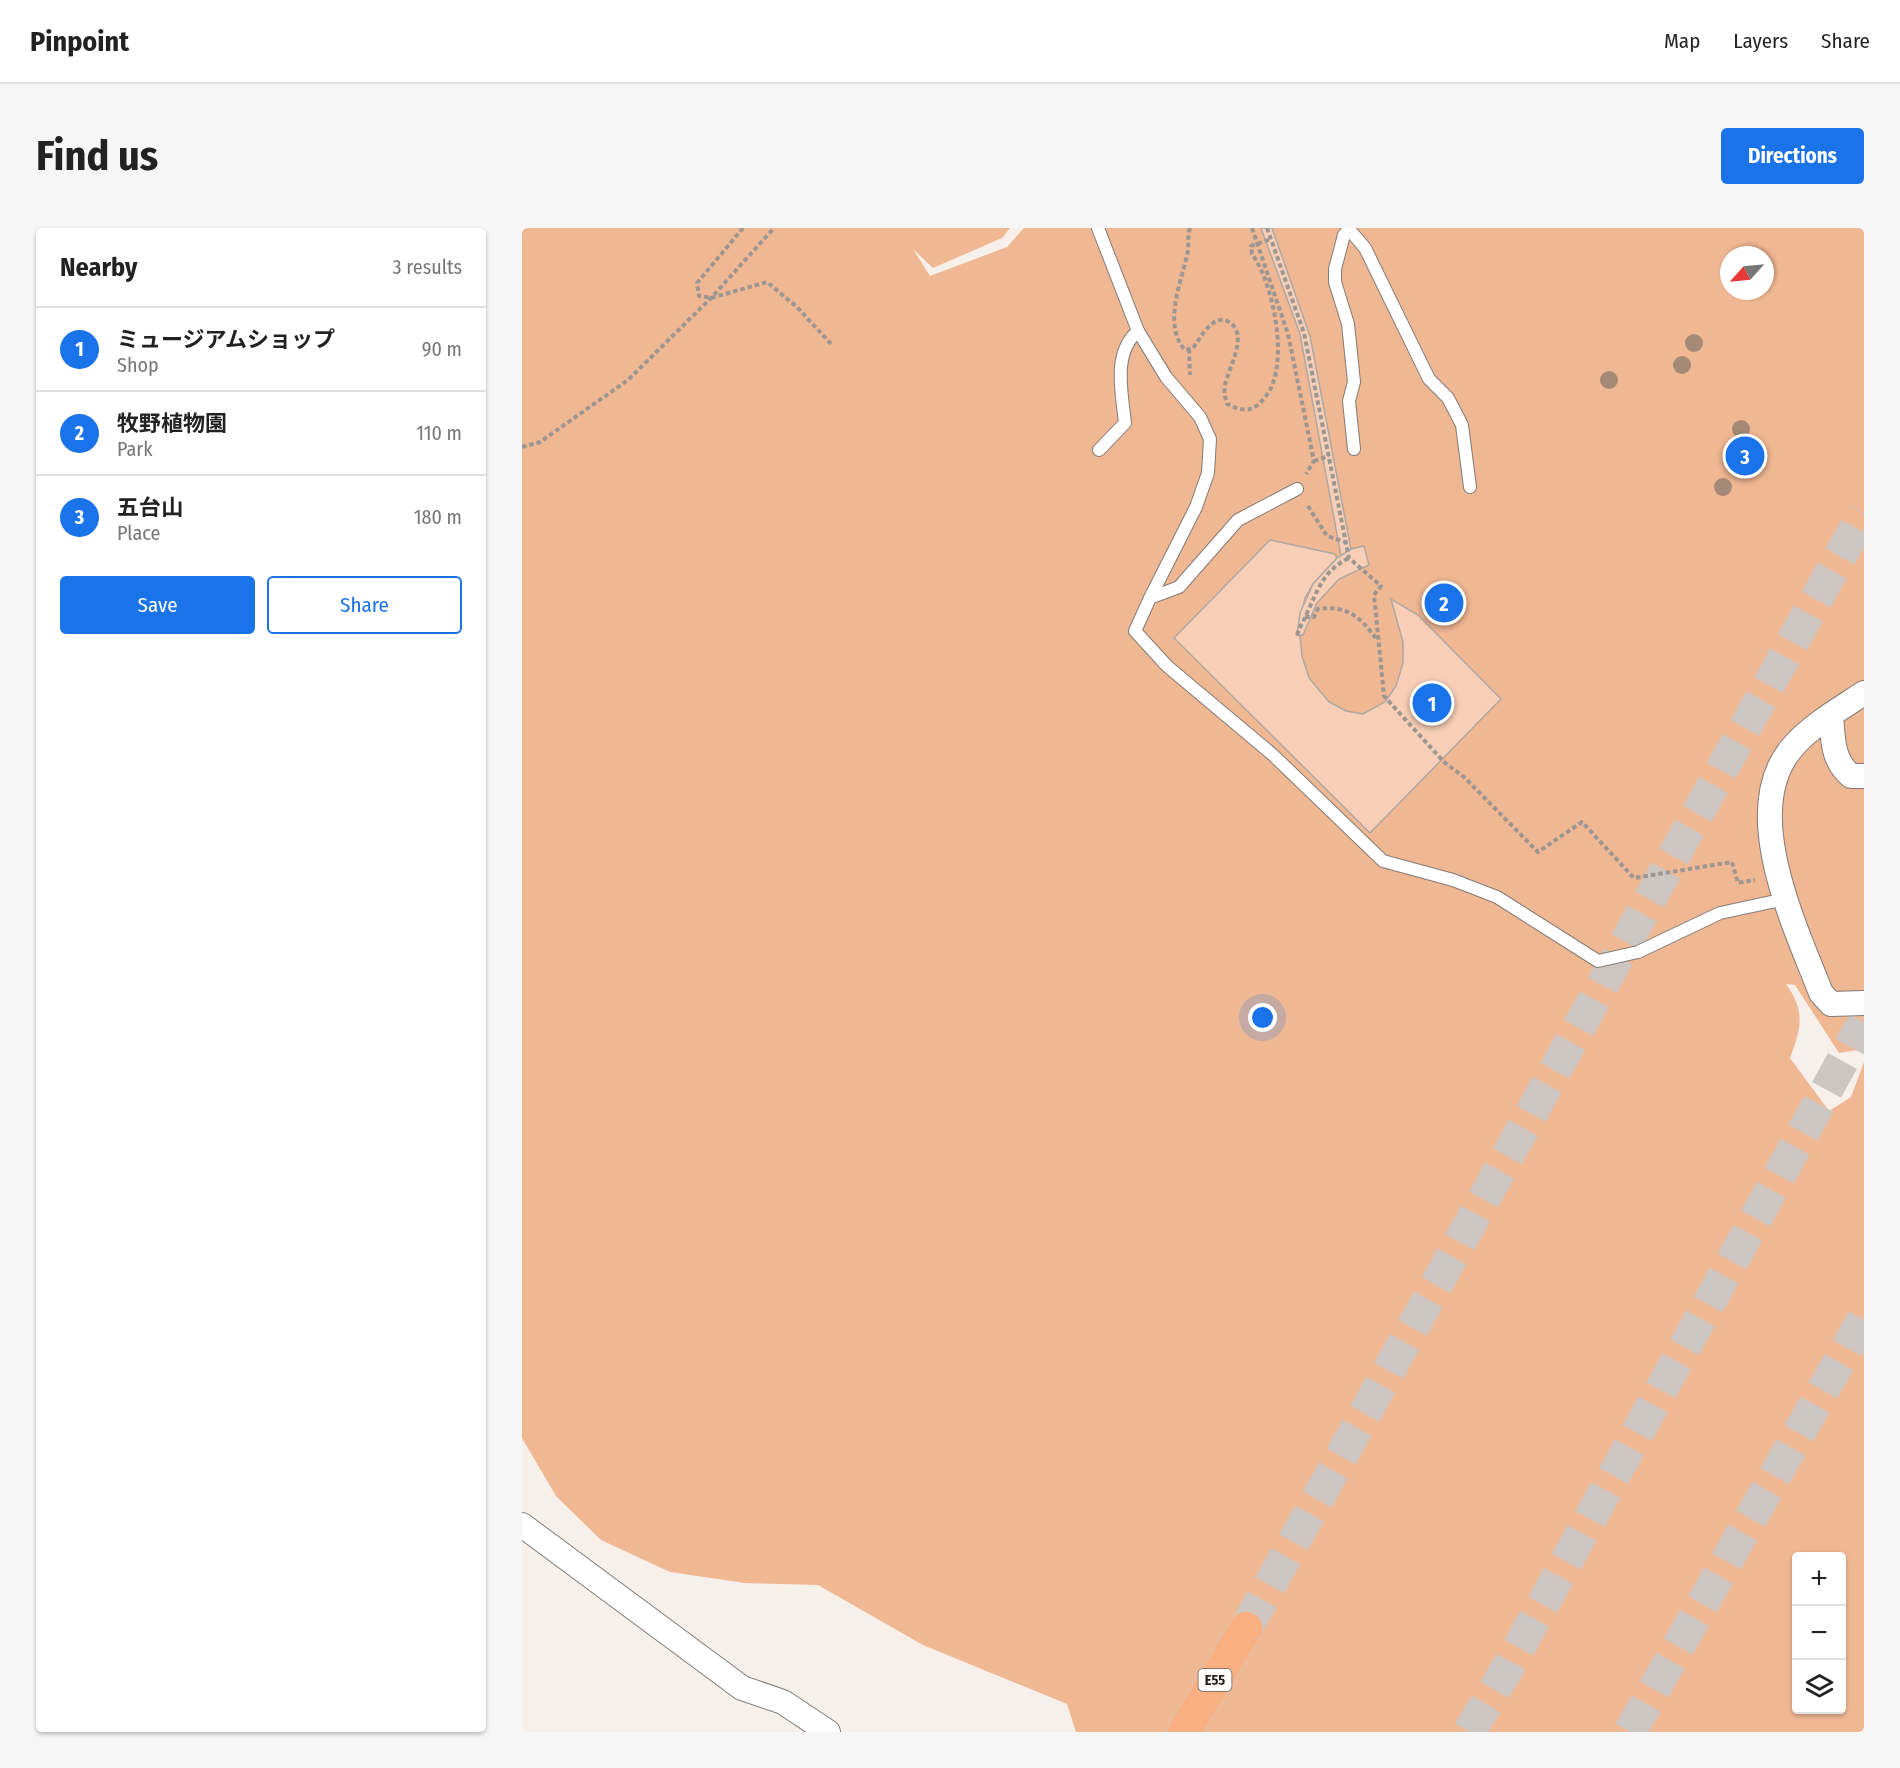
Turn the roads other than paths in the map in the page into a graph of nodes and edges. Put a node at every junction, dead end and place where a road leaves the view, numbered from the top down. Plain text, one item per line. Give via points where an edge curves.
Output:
1 (1098, 228) edge
2 (1348, 229) edge
3 (1138, 331) junction
4 (1354, 449) dead end
5 (1099, 450) dead end
6 (1470, 487) dead end
7 (1297, 489) road end
8 (1150, 598) junction
9 (1864, 693) edge
10 (1831, 715) junction
11 (1864, 776) edge
12 (1785, 899) junction
13 (1864, 1004) edge
14 (522, 1525) edge
15 (1246, 1628) tunnel mouth
16 (828, 1732) edge
17 (1184, 1732) edge

1 - 3 lane
2 - 4 lane via 1335,269 1335,282 1348,324 1354,382 1349,401
2 - 6 lane via 1365,248 1430,379 1448,398 1462,424
3 - 5 lane via 1128,339 1120,362 1125,423
3 - 8 lane via 1171,384 1200,417 1210,439 1208,473 1196,507
7 - 8 lane via 1238,520 1179,587
8 - 12 lane via 1135,631 1167,666 1273,755 1383,861 1497,897 1598,961 1638,952 1720,913
9 - 10 street
10 - 11 street via 1834,748 1841,767 1851,776
10 - 12 street via 1791,749 1771,792 1770,819
12 - 13 street via 1821,993 1831,1004
14 - 16 street via 742,1688 783,1702
15 - 17 highway, E55

